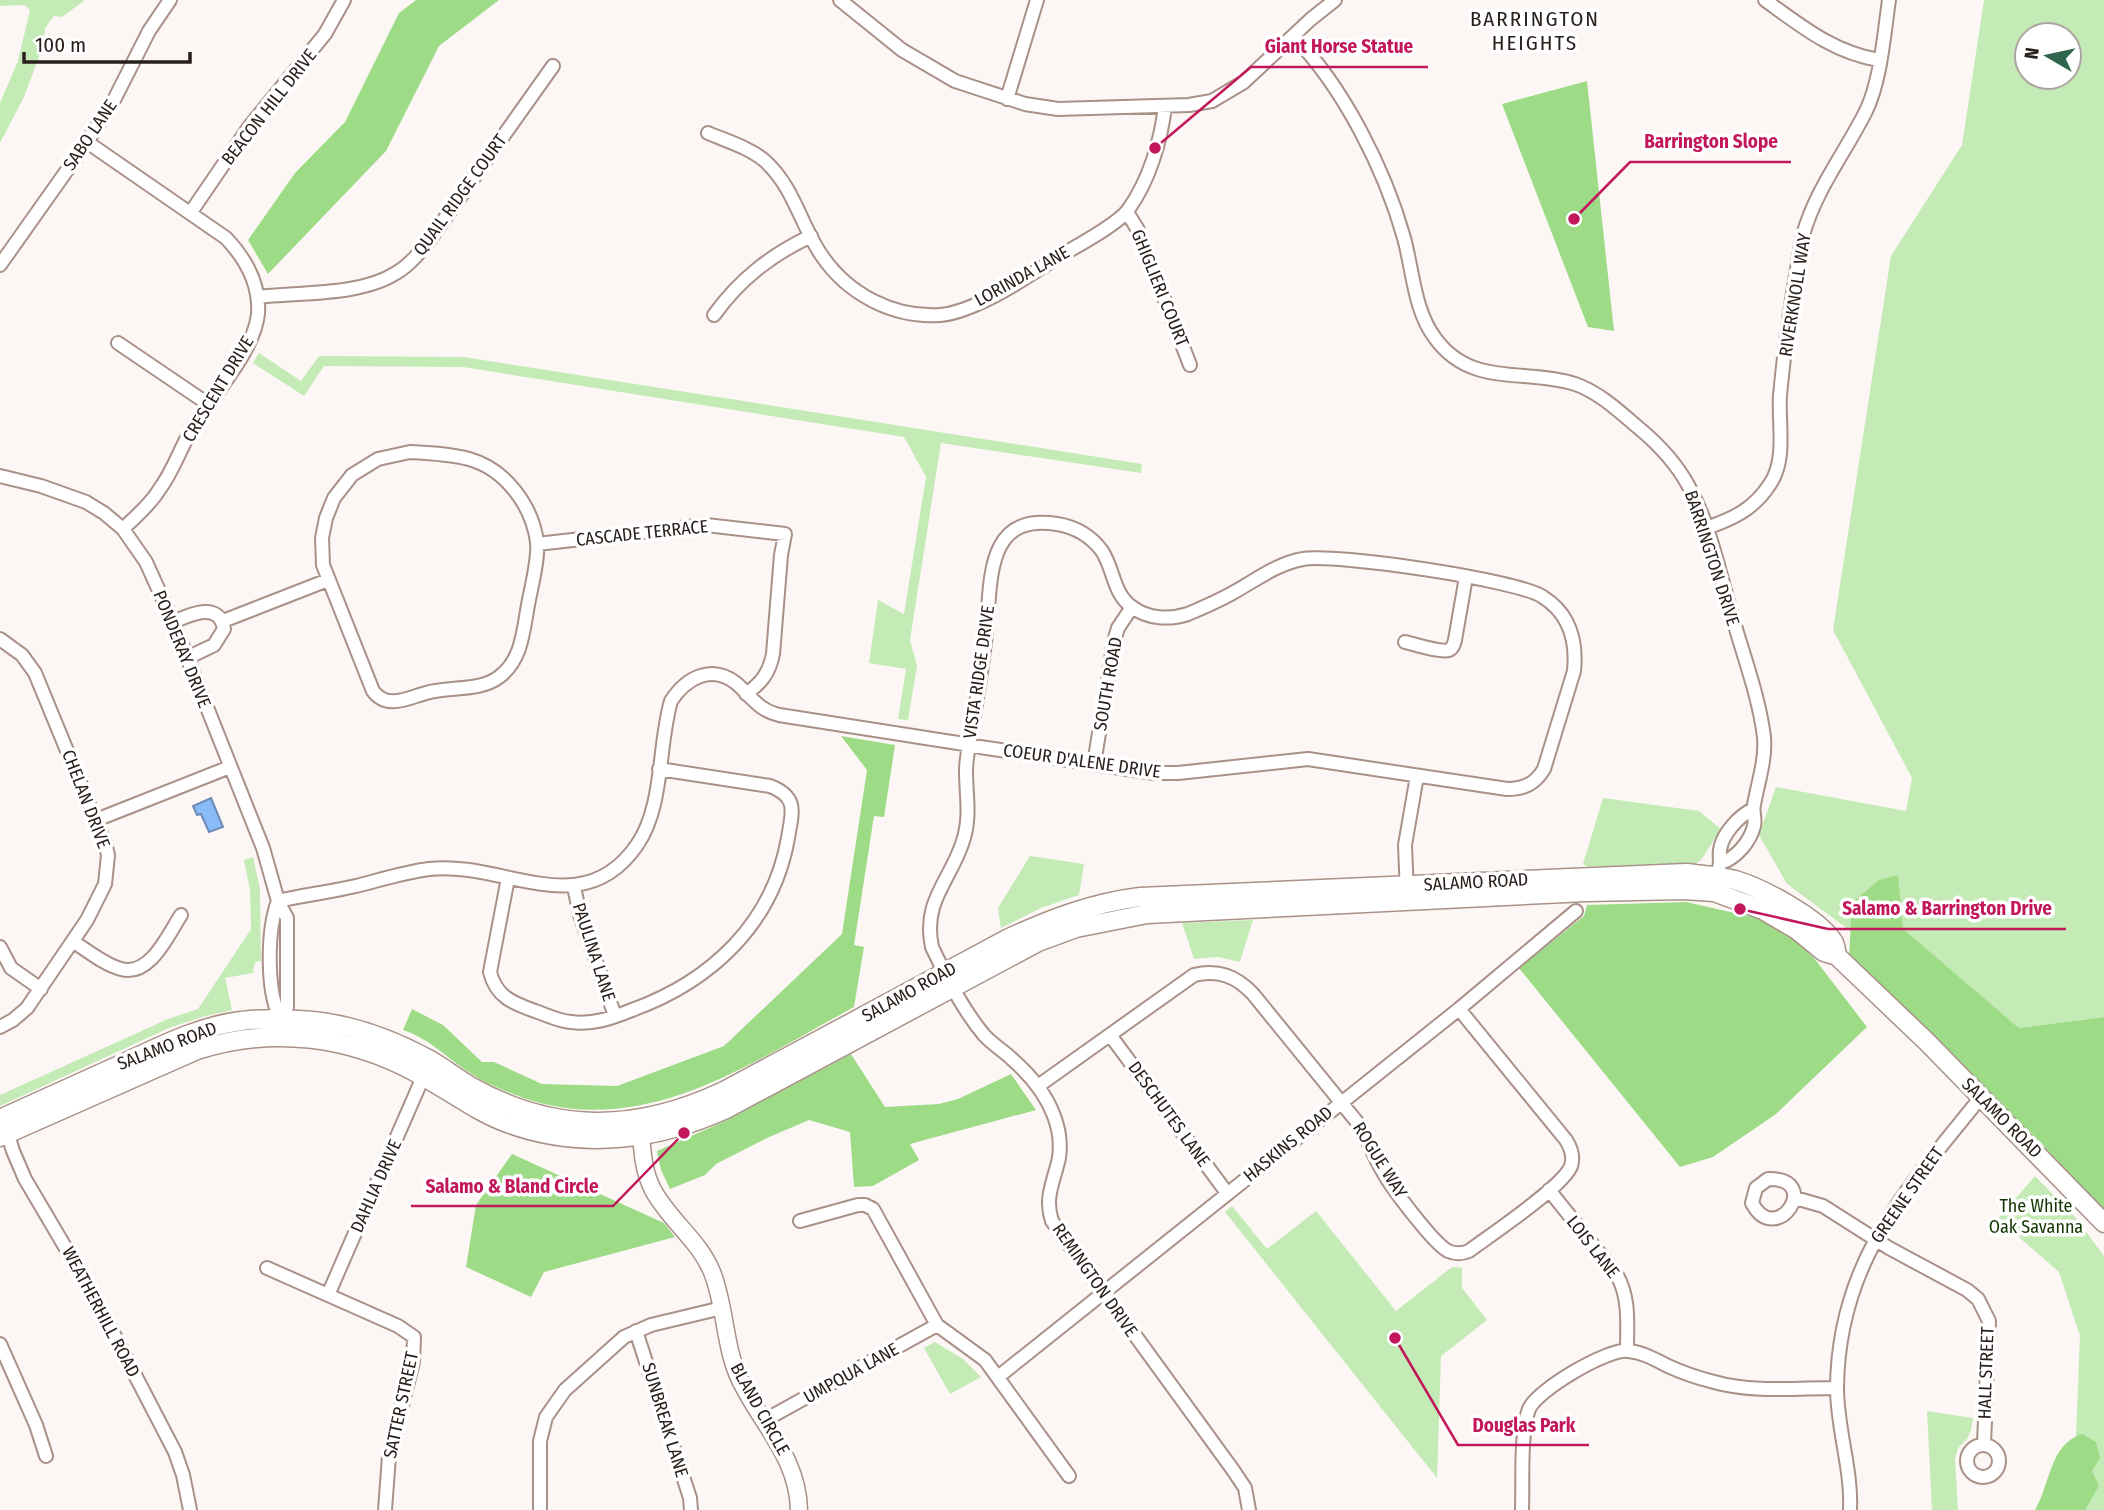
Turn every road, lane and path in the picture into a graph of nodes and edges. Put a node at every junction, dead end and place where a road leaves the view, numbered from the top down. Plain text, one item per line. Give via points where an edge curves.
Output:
1 (170, 0) edge
2 (344, 0) edge
3 (840, 0) edge
4 (1037, 0) edge
5 (1335, 0) edge
6 (1765, 0) edge
7 (1889, 0) edge
8 (1293, 36) junction
9 (1880, 60) junction
10 (553, 66) dead end
11 (1007, 99) junction
12 (1165, 106) junction
13 (708, 133) dead end
14 (87, 142) junction
15 (191, 212) junction
16 (1127, 212) junction
17 (811, 236) junction
18 (0, 265) edge
19 (258, 297) junction
20 (714, 315) dead end
21 (118, 343) dead end
22 (1190, 366) dead end
23 (208, 404) junction
24 (0, 476) edge
25 (1706, 528) junction
26 (123, 529) junction
27 (537, 544) junction
28 (1466, 577) junction
29 (328, 580) junction
30 (1132, 607) junction
31 (223, 621) junction
32 (173, 622) junction
33 (0, 639) edge
34 (1405, 642) dead end
35 (187, 658) junction
36 (746, 694) junction
37 (969, 745) junction
38 (1094, 764) junction
39 (230, 767) junction
40 (659, 769) junction
41 (1417, 776) junction
42 (1753, 808) junction
43 (96, 820) junction
44 (1717, 877) junction
45 (508, 878) junction
46 (574, 887) junction
47 (1407, 893) junction
48 (278, 901) junction
49 (1576, 911) dead end
50 (181, 915) dead end
51 (74, 942) junction
52 (0, 947) edge
53 (949, 979) junction
54 (41, 989) junction
55 (1459, 1009) junction
56 (615, 1016) junction
57 (0, 1027) edge
58 (281, 1028) junction
59 (1110, 1035) junction
60 (423, 1077) junction
61 (1038, 1086) junction
62 (1981, 1097) junction
63 (1341, 1102) junction
64 (3, 1127) edge
65 (641, 1128) junction
66 (1549, 1190) junction
67 (1227, 1193) junction
68 (1795, 1198) dead end
69 (800, 1222) dead end
70 (2104, 1223) edge
71 (1874, 1239) junction
72 (267, 1268) dead end
73 (1104, 1293) junction
74 (328, 1294) junction
75 (722, 1308) junction
76 (937, 1325) junction
77 (636, 1331) junction
78 (0, 1344) edge
79 (1627, 1350) junction
80 (998, 1377) junction
81 (1837, 1388) junction
82 (765, 1420) junction
83 (1984, 1444) dead end
84 (46, 1456) dead end
85 (1069, 1476) dead end
86 (190, 1510) edge
87 (385, 1510) edge
88 (540, 1510) edge
89 (691, 1510) edge
90 (799, 1510) edge
91 (1249, 1510) edge
92 (1522, 1510) edge
93 (1850, 1510) edge

1 - 14 street, SABO LANE
2 - 15 street, BEACON HILL DRIVE via 325,34 249,127
3 - 11 street via 924,64 959,83
4 - 11 street
5 - 8 street
6 - 9 street via 1830,45
7 - 9 street, RIVERKNOLL WAY
8 - 12 street via 1223,96 1202,104
8 - 25 street, BARRINGTON DRIVE via 1334,84 1380,173 1403,236 1419,307 1436,339 1456,359 1479,370 1575,384 1596,395 1668,456 1688,485
9 - 25 street, RIVERKNOLL WAY via 1867,109 1830,171 1802,235 1772,482 1735,518
10 - 19 street, QUAIL RIDGE COURT via 433,235 398,272 354,288
11 - 12 street via 1058,109
12 - 16 street, LORINDA LANE via 1148,172
13 - 17 street, LORINDA LANE via 763,159 786,188
14 - 15 street, CRESCENT DRIVE
14 - 18 street, SABO LANE
15 - 19 street, CRESCENT DRIVE via 238,250
16 - 17 street, LORINDA LANE via 991,298 942,315 898,310 866,298 822,257
16 - 22 street, GHIGLIERI COURT
17 - 20 street via 761,264
19 - 23 street, CRESCENT DRIVE via 258,317 249,342
21 - 23 street
23 - 26 street, CRESCENT DRIVE via 159,492
24 - 26 street, PONDERAY DRIVE via 86,502
25 - 42 street, BARRINGTON DRIVE via 1764,740
26 - 32 street, PONDERAY DRIVE via 146,562
27 - 29 street via 521,498 486,466 427,453 390,455 352,475 334,498 322,537
27 - 29 street via 520,648 506,671 486,684 438,689 398,702 379,699 373,691
27 - 36 street, CASCADE TERRACE via 706,525 785,534 770,668
28 - 30 street, COEUR D'ALENE DRIVE via 1314,558 1286,564 1180,617 1149,616
28 - 34 street via 1452,648 1439,650
28 - 41 street, COEUR D'ALENE DRIVE via 1526,588 1550,602 1572,634 1574,671 1537,779 1507,789
29 - 31 street
30 - 37 street, VISTA RIDGE DRIVE via 1119,593 1101,550 1079,530 1033,522 1008,535 996,552 992,570
30 - 38 street, SOUTH ROAD via 1114,640
31 - 32 street via 208,611
31 - 35 street via 221,638
32 - 35 street, PONDERAY DRIVE
33 - 43 street, CHELAN DRIVE via 22,655 35,673
35 - 39 street, PONDERAY DRIVE
36 - 37 street, COEUR D'ALENE DRIVE via 779,715
36 - 40 street, COEUR D'ALENE DRIVE via 720,675 704,675 683,684 671,701
37 - 38 street, COEUR D'ALENE DRIVE
37 - 53 street, VISTA RIDGE DRIVE via 967,827 929,922 932,947
38 - 41 street, COEUR D'ALENE DRIVE via 1178,773 1308,759
39 - 43 street
39 - 48 street, PONDERAY DRIVE via 263,848
40 - 46 street, COEUR D'ALENE DRIVE via 652,812 637,845 615,868
40 - 56 street via 761,784 786,794 792,807 785,856 759,916 724,954 683,988
41 - 47 street via 1405,845
42 - 44 street, BARRINGTON DRIVE via 1755,825
42 - 44 street via 1741,815 1720,848
43 - 51 street, CHELAN DRIVE via 108,855 106,875
44 - 47 main road, SALAMO ROAD via 1672,873
44 - 62 main road, SALAMO ROAD via 1765,892 1834,941 1838,956
45 - 46 street, COEUR D'ALENE DRIVE
45 - 48 street, COEUR D'ALENE DRIVE via 464,869 427,869
45 - 56 street via 490,972 498,992 560,1020 587,1023
46 - 56 street, PAULINA LANE
47 - 53 main road, SALAMO ROAD via 1119,900 1052,918 1007,939
48 - 58 street, PONDERAY DRIVE via 287,918 287,1007
49 - 55 street, HASKINS ROAD
50 - 51 street via 160,948 136,969 119,969
51 - 54 street, CHELAN DRIVE
52 - 54 street via 11,968
53 - 61 street, REMINGTON DRIVE via 983,1034
53 - 65 main road, SALAMO ROAD via 726,1109 681,1127
54 - 57 street, CHELAN DRIVE via 27,1008
55 - 63 street, HASKINS ROAD
55 - 66 street, ROGUE WAY via 1570,1148 1570,1168
58 - 60 main road, SALAMO ROAD via 362,1048
58 - 64 main road, SALAMO ROAD via 183,1055
58 - 65 main road, SALAMO ROAD via 332,1024 379,1036 491,1096 537,1114
59 - 61 street, ROGUE WAY
59 - 63 street, ROGUE WAY via 1194,975 1230,976 1253,993
59 - 67 street, DESCHUTES LANE
60 - 65 main road, SALAMO ROAD via 471,1107 536,1132 592,1139
60 - 74 street, DAHLIA DRIVE
61 - 73 street, REMINGTON DRIVE via 1053,1114 1060,1144 1048,1210
62 - 70 main road, SALAMO ROAD
62 - 71 street, GREENE STREET via 1908,1188
63 - 66 street, ROGUE WAY via 1367,1136 1386,1178 1446,1250 1469,1251
63 - 67 street, HASKINS ROAD
64 - 86 street, WEATHERHILL ROAD via 20,1168 94,1296 175,1452
65 - 75 street, BLAND CIRCLE via 653,1190 702,1253
66 - 79 street, LOIS LANE via 1624,1288
67 - 73 street, HASKINS ROAD
68 - 71 street, HALL STREET via 1823,1206
69 - 76 street via 858,1205 873,1209
71 - 81 street, GREENE STREET via 1848,1309
71 - 83 street, HALL STREET via 1967,1290 1983,1306 1989,1321
72 - 74 street, SATTER STREET
73 - 80 street, HASKINS ROAD
73 - 91 street, REMINGTON DRIVE via 1245,1488
74 - 87 street, SATTER STREET via 400,1326 414,1337 413,1362 389,1456
75 - 77 street
75 - 82 street, BLAND CIRCLE via 734,1367
76 - 80 street via 975,1350
76 - 82 street, UMPQUA LANE
77 - 88 street via 617,1342 565,1390 546,1417 540,1441
77 - 89 street, SUNBREAK LANE
78 - 84 street
79 - 81 street via 1733,1386
79 - 92 street via 1600,1358 1538,1395 1531,1405 1525,1430
80 - 85 street
81 - 93 street, GREENE STREET
82 - 90 street, BLAND CIRCLE via 788,1459

